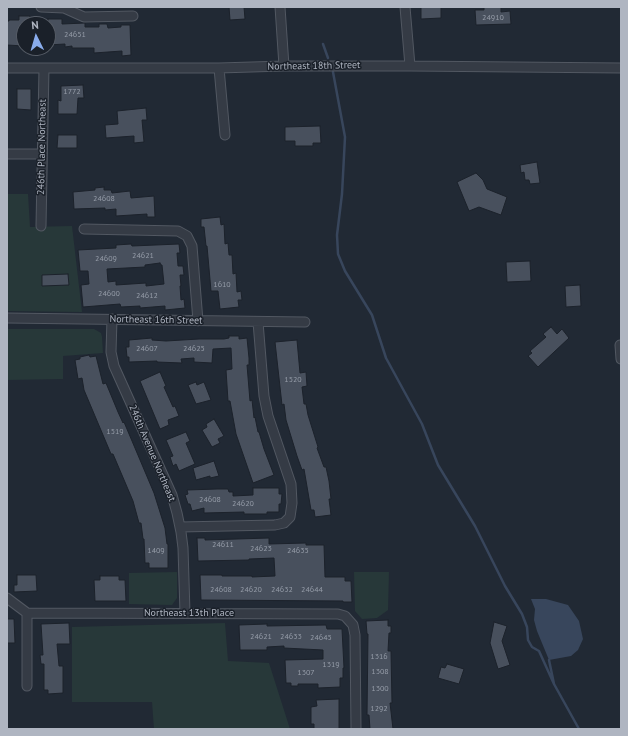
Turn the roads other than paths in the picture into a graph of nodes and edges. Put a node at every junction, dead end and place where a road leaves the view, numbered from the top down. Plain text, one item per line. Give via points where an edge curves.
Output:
1 (42, 7) edge
2 (280, 7) edge
3 (405, 7) edge
4 (132, 16) dead end
5 (284, 66) junction
6 (410, 66) junction
7 (7, 68) edge
8 (44, 68) junction
9 (219, 68) junction
10 (621, 68) edge
11 (226, 135) dead end
12 (7, 154) edge
13 (42, 154) junction
14 (41, 226) dead end
15 (84, 229) dead end
16 (7, 318) edge
17 (112, 320) junction
18 (198, 321) junction
19 (258, 322) junction
20 (305, 322) dead end
21 (620, 345) dead end
22 (621, 359) edge
23 (180, 527) junction
24 (7, 598) edge
25 (27, 613) junction
26 (185, 613) junction
27 (27, 686) dead end
28 (356, 729) edge

1 - 4 street via 64,8 84,17
2 - 5 street
3 - 6 street
5 - 6 street, Northeast 18th Street
5 - 9 street, Northeast 18th Street
6 - 10 street, Northeast 18th Street
7 - 8 street, Northeast 18th Street
8 - 9 street, Northeast 18th Street
8 - 13 street, 246th Place Northeast
9 - 11 street
12 - 13 street
13 - 14 street, 246th Place Northeast
15 - 18 street via 178,231 187,236 192,246
16 - 17 street, Northeast 16th Street
17 - 18 street, Northeast 16th Street
17 - 23 street, 246th Avenue Northeast via 111,352 114,366 172,495
18 - 19 street, Northeast 16th Street
19 - 20 street, Northeast 16th Street
19 - 23 street via 268,416 291,484 290,517 284,523 275,525
21 - 22 street
23 - 26 street, 246th Avenue Northeast
24 - 25 street
25 - 26 street, Northeast 13th Place
25 - 27 street
26 - 28 street, Northeast 13th Place via 345,616 353,625 355,635

